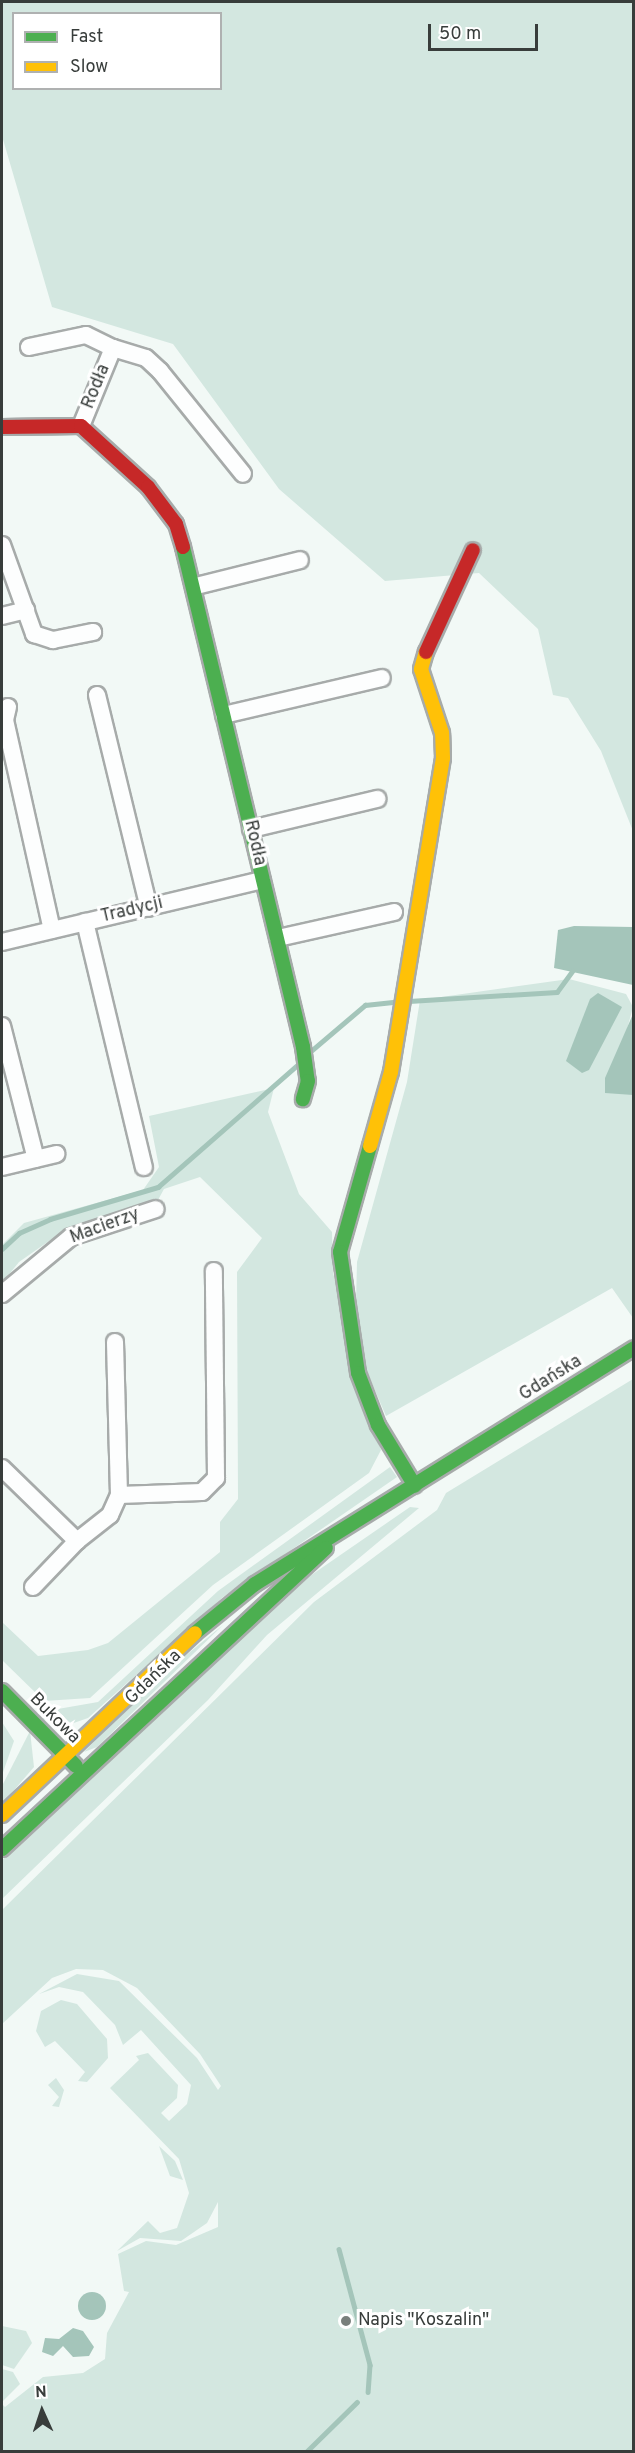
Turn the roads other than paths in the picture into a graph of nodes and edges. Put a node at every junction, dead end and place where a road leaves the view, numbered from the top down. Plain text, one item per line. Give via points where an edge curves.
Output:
1 (29, 347) dead end
2 (113, 348) junction
3 (81, 426) junction
4 (2, 427) edge
5 (243, 474) dead end
6 (2, 545) edge
7 (473, 550) dead end
8 (300, 560) dead end
9 (196, 586) junction
10 (26, 610) junction
11 (2, 616) edge
12 (93, 632) dead end
13 (382, 678) dead end
14 (97, 695) dead end
15 (8, 707) dead end
16 (224, 715) junction
17 (377, 799) dead end
18 (251, 829) junction
19 (262, 880) junction
20 (148, 908) junction
21 (393, 912) dead end
22 (85, 922) junction
23 (52, 930) junction
24 (278, 938) junction
25 (2, 942) edge
26 (2, 1026) edge
27 (303, 1099) dead end
28 (56, 1154) dead end
29 (36, 1159) junction
30 (2, 1167) edge
31 (144, 1167) dead end
32 (156, 1209) dead end
33 (214, 1271) dead end
34 (2, 1294) edge
35 (115, 1342) dead end
36 (633, 1348) edge
37 (2, 1468) edge
38 (415, 1486) junction
39 (119, 1495) junction
40 (336, 1537) junction
41 (77, 1541) junction
42 (33, 1587) dead end
43 (2, 1691) edge
44 (65, 1755) junction
45 (82, 1772) junction
46 (2, 1815) edge
47 (2, 1849) edge

1 - 2 street, Rodła via 86,335
2 - 3 street, Rodła
2 - 5 street, Rodła via 146,358 160,371
3 - 4 street, Rodła
3 - 9 street, Rodła via 165,505
6 - 10 street
7 - 38 street via 432,630 421,669 442,733 443,758 391,1072 340,1252 358,1373 378,1425
8 - 9 street
9 - 16 street, Rodła
10 - 11 street
10 - 12 street via 34,634 42,639
13 - 16 street
14 - 20 street
15 - 23 street via 5,720
16 - 18 street, Rodła
17 - 18 street
18 - 19 street, Rodła
19 - 20 street, Tradycji
19 - 24 street, Rodła
20 - 22 street, Tradycji
21 - 24 street
22 - 23 street, Tradycji
22 - 31 street
23 - 25 street, Tradycji
24 - 27 street, Rodła via 303,1047 308,1081
26 - 29 street
28 - 29 street
29 - 30 street
32 - 34 street, Macierzy via 71,1237
33 - 39 street via 216,1478 202,1492
35 - 39 street
36 - 38 street, Gdańska
37 - 41 street
38 - 40 street, Gdańska
39 - 41 street via 110,1515
40 - 44 street, Gdańska via 293,1556 226,1606
40 - 45 street, Gdańska
41 - 42 street
43 - 44 street, Bukowa
44 - 45 street, Bukowa
44 - 46 street, Gdańska
45 - 47 street, Gdańska

